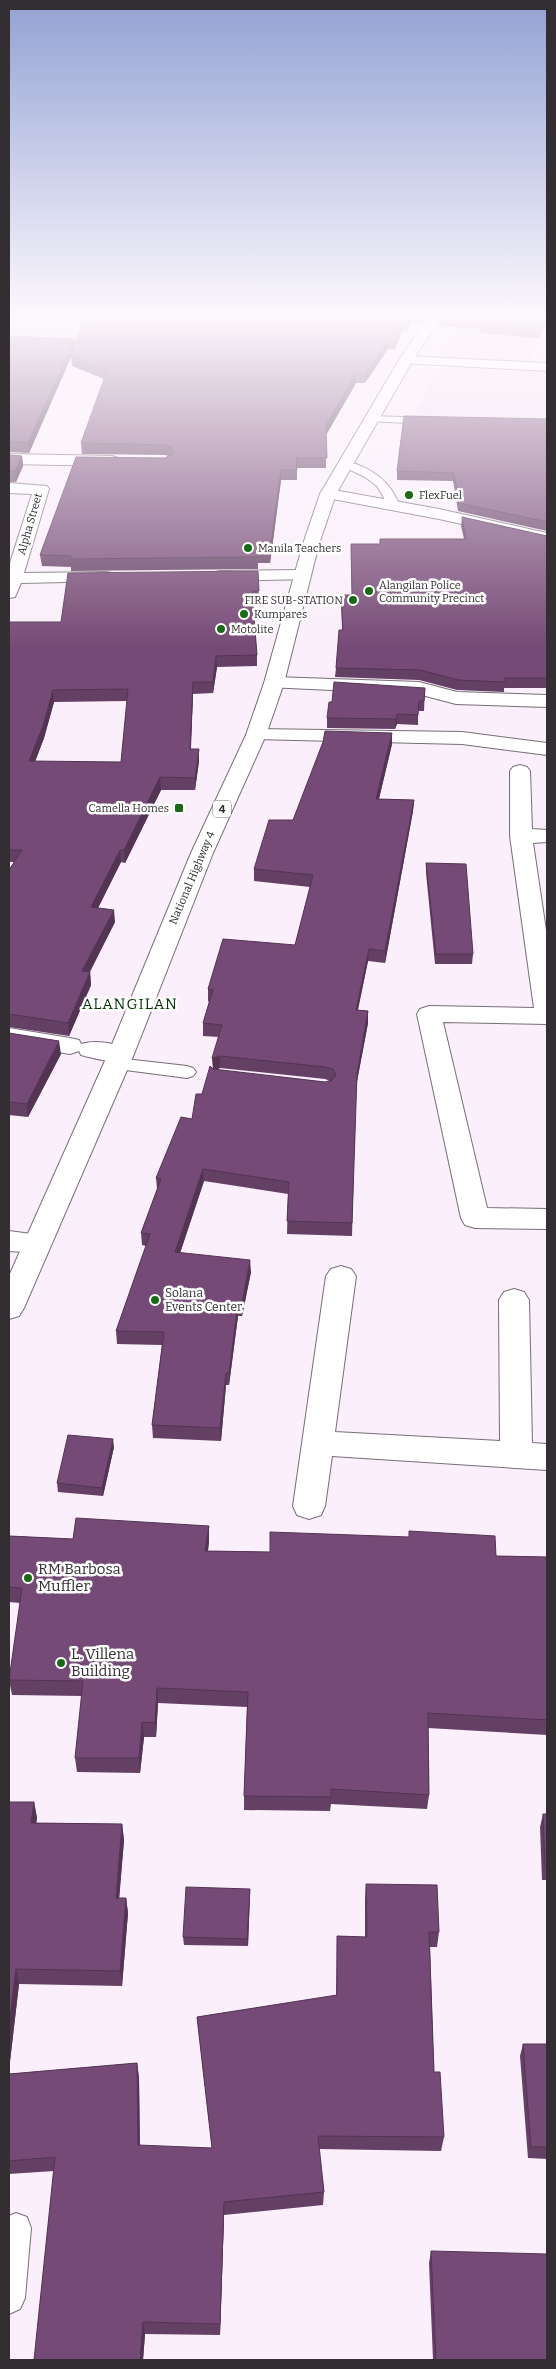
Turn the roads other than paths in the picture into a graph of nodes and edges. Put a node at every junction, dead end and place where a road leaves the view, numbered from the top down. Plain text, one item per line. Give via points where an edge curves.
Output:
1 (368, 426) edge
2 (9, 459) edge
3 (126, 461) edge
4 (346, 464) junction
5 (9, 488) edge
6 (328, 494) junction
7 (393, 505) junction
8 (547, 538) edge
9 (302, 575) junction
10 (203, 576) edge
11 (123, 577) edge
12 (10, 587) edge
13 (274, 683) junction
14 (547, 702) edge
15 (256, 735) junction
16 (547, 749) edge
17 (520, 771) dead end
18 (521, 836) junction
19 (547, 836) edge
20 (547, 1016) edge
21 (9, 1036) edge
22 (119, 1059) junction
23 (187, 1072) dead end
24 (547, 1219) edge
25 (9, 1241) edge
26 (37, 1243) junction
27 (341, 1276) dead end
28 (514, 1300) dead end
29 (9, 1308) edge
30 (318, 1443) junction
31 (516, 1454) junction
32 (547, 1457) edge
33 (308, 1506) dead end
34 (16, 2228) dead end
35 (9, 2298) edge

1 - 4 street, National Highway 4 / 4
2 - 3 street
4 - 6 street, National Highway 4 / 4
4 - 7 lane via 383,484 390,492
5 - 12 street, Alpha Street via 41,489
6 - 7 street
6 - 9 street, National Highway 4 / 4
7 - 8 street
9 - 10 street
9 - 13 street, National Highway 4 / 4
11 - 12 street
13 - 14 street via 419,688 456,698
13 - 15 street, National Highway 4 / 4
15 - 16 street via 462,738
15 - 22 street, National Highway 4 / 4 via 202,853
17 - 18 street
18 - 19 street
18 - 20 street
20 - 24 street via 429,1014 474,1218
21 - 22 street via 80,1047
22 - 23 lane
22 - 26 street, National Highway 4 / 4
25 - 26 street
26 - 29 street, National Highway 4 / 4
27 - 30 street
28 - 31 street
30 - 31 street
30 - 33 street
31 - 32 street
34 - 35 lane

